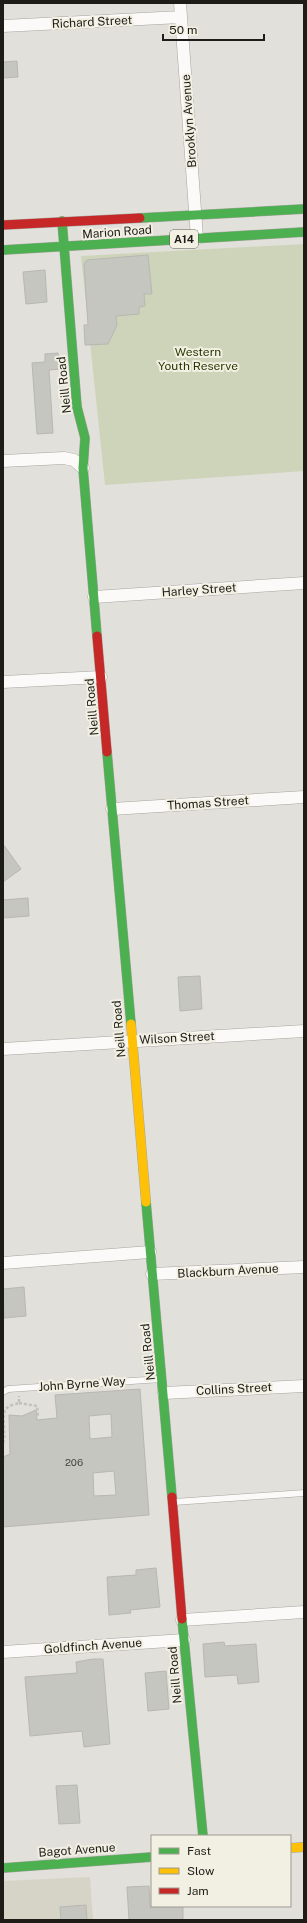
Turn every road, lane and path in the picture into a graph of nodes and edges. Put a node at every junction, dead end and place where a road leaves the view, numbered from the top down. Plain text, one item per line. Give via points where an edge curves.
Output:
1 (180, 3) edge
2 (181, 17) junction
3 (3, 26) edge
4 (304, 209) edge
5 (195, 216) junction
6 (62, 221) junction
7 (3, 225) edge
8 (304, 232) edge
9 (197, 238) junction
10 (64, 247) junction
11 (3, 250) edge
12 (3, 462) edge
13 (83, 468) junction
14 (304, 583) edge
15 (94, 597) junction
16 (101, 677) junction
17 (3, 682) edge
18 (304, 797) edge
19 (112, 809) junction
20 (304, 1031) edge
21 (132, 1041) junction
22 (3, 1049) edge
23 (150, 1252) junction
24 (3, 1263) edge
25 (304, 1267) edge
26 (152, 1274) junction
27 (162, 1379) junction
28 (304, 1386) edge
29 (3, 1392) edge
30 (164, 1393) junction
31 (19, 1395) dead end
32 (19, 1403) junction
33 (38, 1417) dead end
34 (3, 1443) edge
35 (304, 1493) edge
36 (173, 1502) junction
37 (304, 1612) edge
38 (182, 1620) junction
39 (184, 1640) junction
40 (3, 1652) edge
41 (202, 1835) edge
42 (304, 1847) edge
43 (291, 1848) edge
44 (151, 1857) edge
45 (3, 1868) edge

1 - 2 street, Brooklyn Avenue
2 - 3 street, Richard Street
2 - 5 street, Brooklyn Avenue
4 - 5 street, Marion Road / A14
5 - 6 street, Marion Road / A14
5 - 9 street, Brooklyn Avenue
6 - 7 street, Marion Road / A14
6 - 10 street, Neill Road
8 - 9 street, Marion Road / A14
9 - 10 street, Marion Road / A14
10 - 11 street, Marion Road / A14
10 - 13 street, Neill Road via 77,407 85,438
12 - 13 street via 64,458 74,460
13 - 15 street, Neill Road
14 - 15 street, Harley Street
15 - 16 street, Neill Road
16 - 17 street
16 - 19 street, Neill Road
18 - 19 street, Thomas Street
19 - 21 street, Neill Road
20 - 21 street, Wilson Street
21 - 22 street, Wilson Street
21 - 23 street, Neill Road
23 - 24 street
23 - 26 street, Neill Road
25 - 26 street, Blackburn Avenue
26 - 27 street, Neill Road
27 - 29 lane, John Byrne Way via 8,1389
27 - 30 street, Neill Road
28 - 30 street, Collins Street
30 - 36 street, Neill Road
31 - 32 path
32 - 33 path via 37,1406
32 - 34 path via 7,1408 4,1413
35 - 36 lane
36 - 38 street, Neill Road
37 - 38 street
38 - 39 street, Neill Road
39 - 40 street, Goldfinch Avenue
39 - 41 street, Neill Road
42 - 43 street
44 - 45 street, Bagot Avenue

